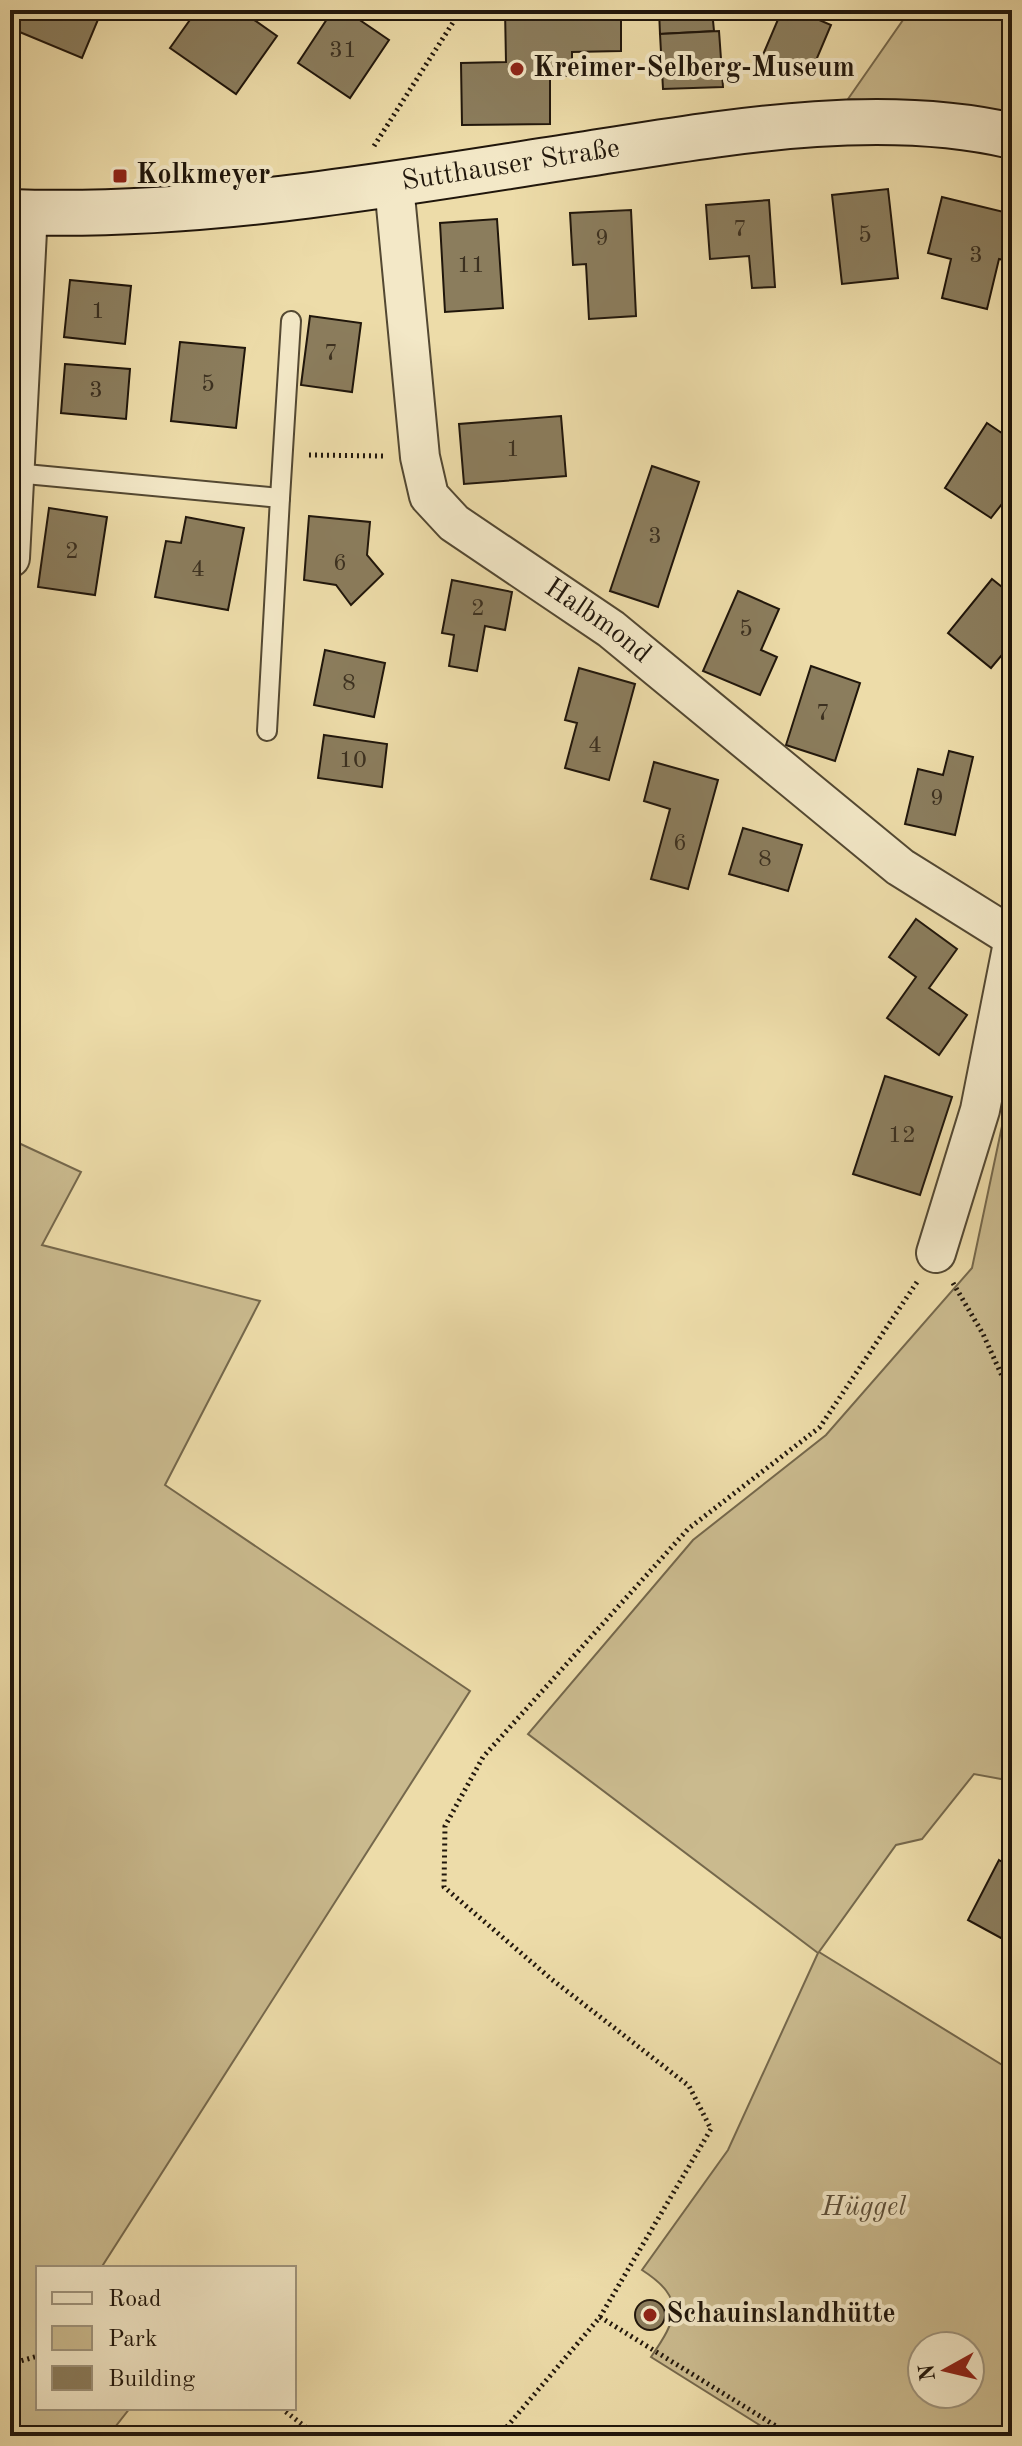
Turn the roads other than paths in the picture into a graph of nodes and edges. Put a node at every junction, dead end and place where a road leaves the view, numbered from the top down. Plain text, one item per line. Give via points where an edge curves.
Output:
1 (1012, 136) edge
2 (378, 187) junction
3 (19, 212) edge
4 (291, 321) dead end
5 (15, 473) junction
6 (280, 498) junction
7 (10, 558) edge
8 (267, 731) dead end
9 (1012, 937) edge
10 (1012, 948) edge
11 (936, 1253) road end

1 - 2 street, Sutthauser Straße via 893,124 810,125
2 - 3 street, Sutthauser Straße via 230,204
2 - 9 street, Halbmond via 429,496 454,523 611,629 900,867
3 - 5 street
4 - 6 lane
5 - 6 lane
5 - 7 street
6 - 8 lane
10 - 11 street via 980,1110

